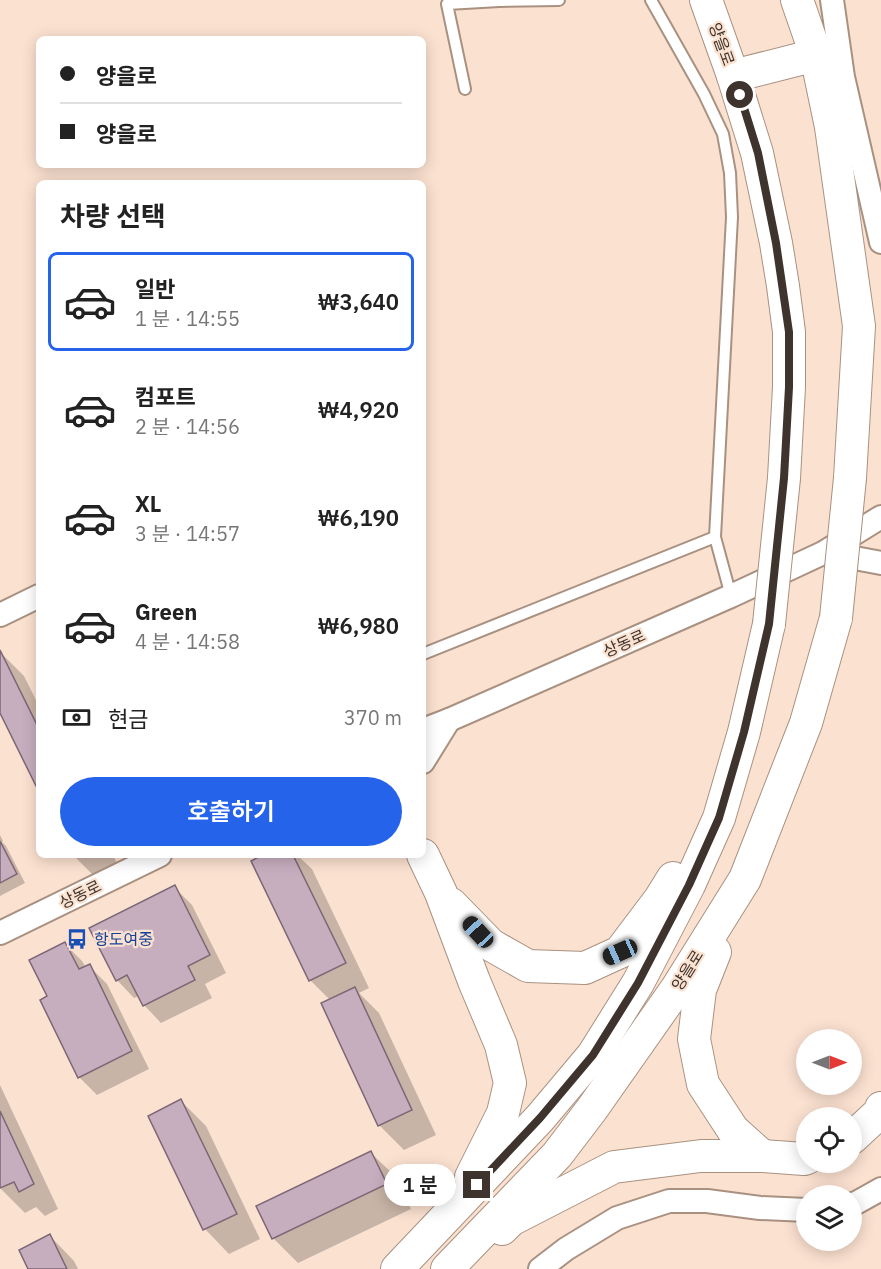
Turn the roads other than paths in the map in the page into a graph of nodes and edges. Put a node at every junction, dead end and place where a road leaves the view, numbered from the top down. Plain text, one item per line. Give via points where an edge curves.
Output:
1 (559, 0) edge
2 (651, 0) edge
3 (706, 0) edge
4 (797, 0) edge
5 (832, 0) edge
6 (816, 55) junction
7 (734, 76) junction
8 (465, 89) dead end
9 (881, 242) edge
10 (881, 518) edge
11 (715, 537) junction
12 (823, 553) junction
13 (881, 562) edge
14 (731, 596) junction
15 (36, 597) edge
16 (0, 615) edge
17 (426, 653) edge
18 (450, 720) junction
19 (426, 729) edge
20 (744, 732) junction
21 (426, 757) edge
22 (154, 858) edge
23 (424, 858) edge
24 (745, 879) junction
25 (441, 893) junction
26 (0, 933) edge
27 (881, 1108) edge
28 (862, 1129) edge
29 (762, 1155) junction
30 (796, 1158) edge
31 (881, 1189) edge
32 (862, 1200) edge
33 (796, 1210) edge
34 (397, 1269) edge
35 (447, 1269) edge
36 (456, 1269) edge
37 (540, 1269) edge

1 - 8 lane via 447,4
2 - 11 lane via 723,134 730,173 732,218
3 - 7 street, 양을로
4 - 6 street
5 - 9 street via 843,77
6 - 7 street
6 - 24 street, 양을로, bridge via 831,127 859,326 850,478 836,618 806,723
7 - 20 street, 양을로, bridge via 758,153 789,332 784,478 769,624
10 - 12 street, 상동로
10 - 13 street via 875,541
11 - 14 lane
11 - 17 lane
12 - 13 street
12 - 14 street, 상동로
14 - 18 street, 상동로
15 - 16 street
18 - 19 street, 상동로
18 - 21 street
20 - 25 street via 691,850 620,952 585,968 528,966 491,945
20 - 34 street via 719,818 689,885 638,983 593,1055 540,1118
22 - 26 street, 상동로
23 - 25 street
24 - 29 street via 700,990 694,1039 703,1084 733,1130
24 - 35 street, 양을로 via 676,988 557,1155
25 - 34 street via 501,1045 510,1083 503,1113 467,1183
27 - 28 street
29 - 30 street
29 - 36 street via 701,1155 614,1167 511,1221
31 - 32 street
33 - 37 street via 669,1201 617,1218

